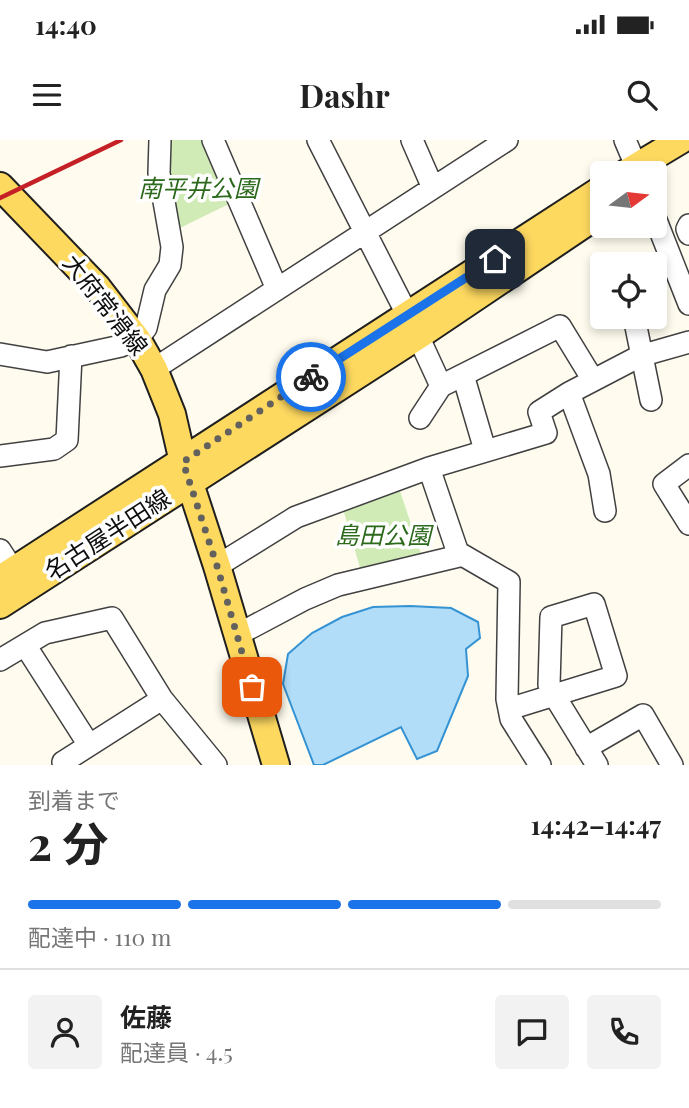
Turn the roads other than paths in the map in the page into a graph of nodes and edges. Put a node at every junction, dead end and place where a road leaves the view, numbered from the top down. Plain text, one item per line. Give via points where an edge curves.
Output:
1 (160, 140) edge
2 (213, 140) edge
3 (318, 140) edge
4 (412, 140) edge
5 (625, 140) edge
6 (681, 140) edge
7 (503, 141) edge
8 (689, 154) edge
9 (634, 161) edge
10 (653, 161) edge
11 (667, 162) edge
12 (0, 186) edge
13 (433, 188) junction
14 (590, 198) edge
15 (590, 219) edge
16 (689, 225) edge
17 (365, 233) junction
18 (689, 234) edge
19 (663, 238) edge
20 (277, 289) junction
21 (689, 304) edge
22 (412, 325) junction
23 (636, 329) edge
24 (137, 339) junction
25 (689, 342) edge
26 (0, 354) edge
27 (71, 356) junction
28 (640, 356) junction
29 (154, 369) junction
30 (463, 375) junction
31 (593, 380) junction
32 (441, 386) junction
33 (569, 393) junction
34 (651, 400) dead end
35 (421, 418) dead end
36 (485, 450) junction
37 (0, 456) edge
38 (689, 465) edge
39 (429, 468) junction
40 (186, 473) junction
41 (605, 512) dead end
42 (689, 524) edge
43 (459, 553) junction
44 (4, 566) edge
45 (217, 566) junction
46 (0, 605) edge
47 (237, 635) junction
48 (25, 645) junction
49 (0, 660) edge
50 (162, 699) junction
51 (509, 709) junction
52 (89, 746) junction
53 (591, 756) edge
54 (65, 765) edge
55 (216, 765) edge
56 (275, 765) edge
57 (540, 765) edge
58 (672, 765) edge

1 - 24 street via 159,173 172,247 170,265 155,290 146,328
2 - 20 street
3 - 17 street
4 - 13 street
5 - 9 street
6 - 10 main road
7 - 13 street
8 - 11 main road
12 - 24 main road, 大府常滑線 via 97,287
13 - 17 street
14 - 22 main road, 名古屋半田線
15 - 22 main road, 名古屋半田線
16 - 18 street
17 - 20 street
17 - 22 street
19 - 21 street
20 - 29 street
22 - 32 street
22 - 40 main road, 名古屋半田線
23 - 28 street
24 - 27 street
24 - 29 main road, 大府常滑線
25 - 28 street
26 - 27 street via 47,362
27 - 37 street via 67,440 54,449
28 - 31 street
28 - 34 street
29 - 40 main road, 大府常滑線 via 172,414
30 - 31 street via 560,326
30 - 32 street
30 - 36 street
31 - 33 street
32 - 35 street
33 - 36 street via 539,412 546,433
33 - 41 street via 599,474
36 - 39 street
38 - 42 street via 664,484
39 - 43 street
39 - 45 street via 296,517
40 - 44 main road, 名古屋半田線
40 - 45 main road, 大府常滑線
40 - 46 main road, 名古屋半田線
43 - 47 street via 338,585
43 - 51 street via 509,582
45 - 47 main road, 大府常滑線
47 - 56 main road, 大府常滑線
48 - 49 street
48 - 50 street via 46,633 112,618
48 - 52 street
50 - 52 street
50 - 55 street
51 - 53 street via 554,695
51 - 57 street
52 - 54 street via 63,762
53 - 58 street via 643,715

